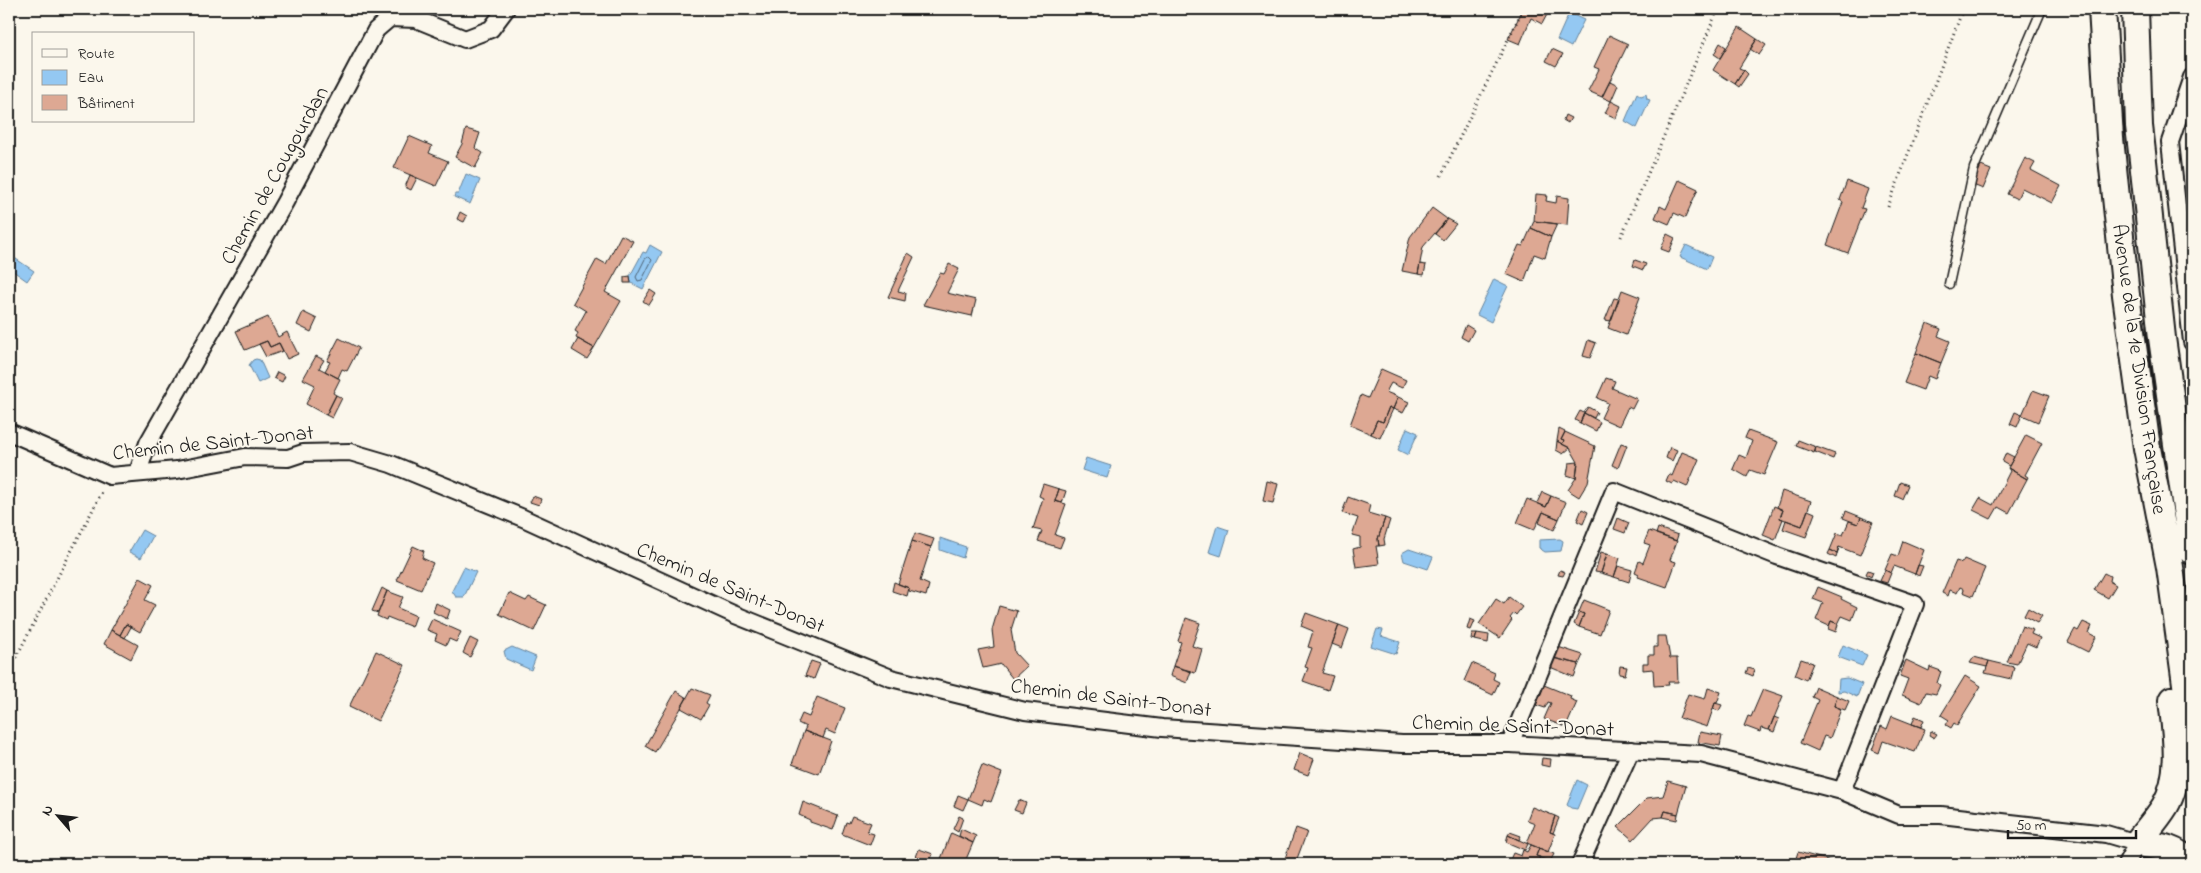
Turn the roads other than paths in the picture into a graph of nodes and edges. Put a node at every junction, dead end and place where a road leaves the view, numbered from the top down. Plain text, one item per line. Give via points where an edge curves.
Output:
1 (506, 9) edge
2 (2042, 9) edge
3 (2102, 9) edge
4 (2136, 9) edge
5 (2192, 77) edge
6 (1949, 284) dead end
7 (2192, 342) edge
8 (2168, 380) junction
9 (9, 432) edge
10 (2147, 448) junction
11 (138, 472) junction
12 (2192, 505) edge
13 (2192, 551) edge
14 (2192, 728) edge
15 (1510, 744) junction
16 (1630, 750) junction
17 (1842, 791) junction
18 (2132, 854) edge
19 (1580, 864) edge
20 (2191, 864) edge

1 - 11 street, Chemin de Cougourdan via 491,29 465,39 416,19 390,18 376,30 285,202 148,443
2 - 6 lane via 1974,168
3 - 10 highway, Avenue de la 1e Division Française via 2110,138 2126,295
4 - 8 highway, Avenue de la 1e Division Française via 2140,126
5 - 7 street via 2170,142
8 - 12 highway
8 - 13 highway, Avenue de la 1e Division Française
9 - 11 street, Chemin de Saint-Donat via 110,476
10 - 14 highway, Avenue de la 1e Division Française via 2170,566
10 - 18 highway via 2176,732 2176,766 2173,788 2165,806
11 - 15 street, Chemin de Saint-Donat via 177,470 245,457 288,458 303,453 350,452 391,464 523,518 733,614 891,678 1025,711 1162,728 1402,744
15 - 16 street, Chemin de Saint-Donat
15 - 17 street via 1614,491 1777,556 1915,604
16 - 17 street, Chemin de Saint-Donat via 1701,754
16 - 19 street
17 - 18 street, Chemin de Saint-Donat via 1899,815 1942,815 2106,834
18 - 20 highway via 2164,846 2178,852

